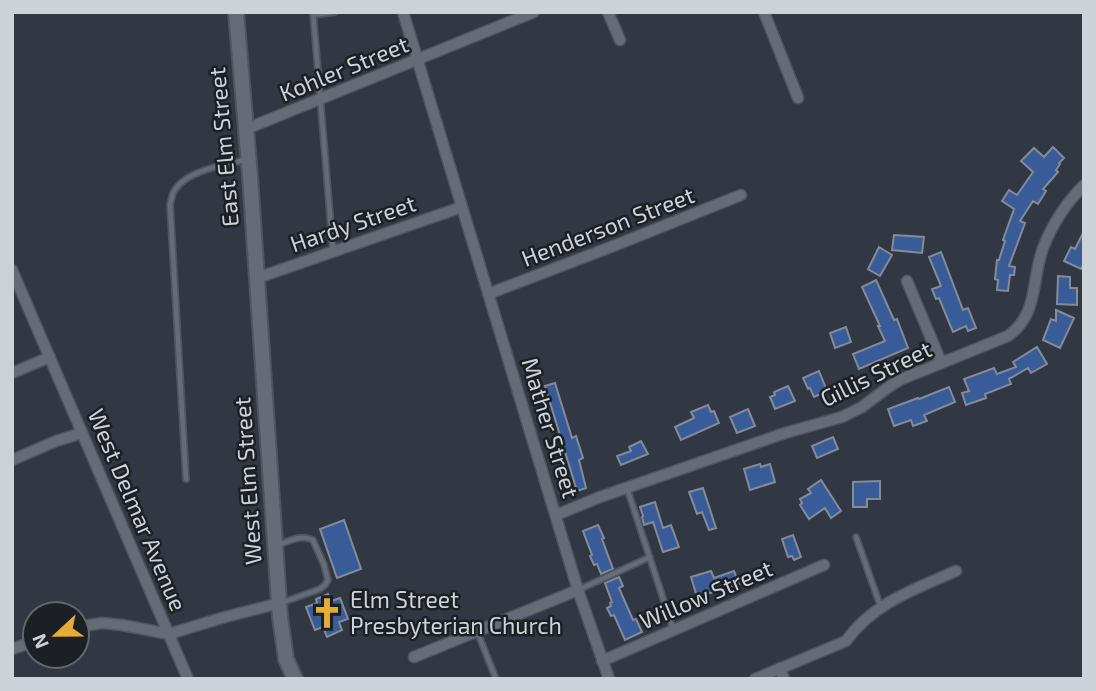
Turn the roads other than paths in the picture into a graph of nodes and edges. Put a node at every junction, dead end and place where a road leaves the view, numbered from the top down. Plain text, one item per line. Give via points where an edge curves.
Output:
1 (236, 12) edge
2 (335, 12) edge
3 (403, 12) edge
4 (534, 12) edge
5 (608, 12) edge
6 (764, 12) edge
7 (313, 13) edge
8 (620, 40) dead end
9 (417, 60) junction
10 (798, 98) dead end
11 (321, 99) junction
12 (246, 129) junction
13 (249, 159) junction
14 (1084, 185) edge
15 (741, 195) dead end
16 (462, 207) junction
17 (333, 251) junction
18 (12, 270) edge
19 (257, 278) junction
20 (907, 281) dead end
21 (488, 294) junction
22 (50, 357) junction
23 (941, 362) junction
24 (12, 373) edge
25 (82, 433) junction
26 (12, 460) edge
27 (186, 479) dead end
28 (627, 488) junction
29 (556, 515) junction
30 (856, 537) dead end
31 (275, 546) junction
32 (650, 557) junction
33 (824, 565) dead end
34 (956, 571) dead end
35 (578, 590) junction
36 (280, 603) junction
37 (881, 606) junction
38 (91, 624) edge
39 (673, 629) junction
40 (477, 631) junction
41 (169, 634) junction
42 (414, 657) dead end
43 (602, 661) junction
44 (780, 668) junction
45 (188, 679) edge
46 (295, 679) edge
47 (496, 679) edge
48 (609, 679) edge
49 (755, 679) edge
50 (784, 679) edge

1 - 12 street, East Elm Street
2 - 7 lane
3 - 9 street, Mather Street
4 - 9 street, Kohler Street
5 - 8 street
6 - 10 street
7 - 11 lane
9 - 11 street, Kohler Street
9 - 16 street, Mather Street
11 - 12 street, Kohler Street
11 - 17 lane
12 - 13 street, East Elm Street
13 - 19 street, East Elm Street
13 - 27 lane via 205,170 182,183 170,204
14 - 23 street, Gillis Street via 1061,212 1043,247 1031,303 1017,330
15 - 21 street, Henderson Street
16 - 17 street, Hardy Street
16 - 21 street, Mather Street
17 - 19 street, Hardy Street
18 - 22 street, West Delmar Avenue
19 - 31 street, West Elm Street
20 - 23 street
21 - 29 street, Mather Street
22 - 24 street
22 - 25 street, West Delmar Avenue
23 - 28 street, Gillis Street via 902,379 842,417
25 - 26 street
25 - 41 street, West Delmar Avenue
28 - 29 street, Gillis Street
28 - 32 lane
29 - 35 street, Mather Street
30 - 37 lane
31 - 36 street, West Elm Street
31 - 36 lane via 300,537 313,540 328,580 320,589
32 - 35 lane
32 - 39 lane
33 - 39 street, Willow Street
34 - 37 street
35 - 40 street
35 - 43 street, Mather Street
36 - 41 street
36 - 46 street, West Elm Street via 282,640
37 - 44 street via 846,641
38 - 41 street
39 - 43 street, Willow Street
40 - 42 street
40 - 47 lane
41 - 45 street, West Delmar Avenue
43 - 48 street, Mather Street
44 - 49 street
44 - 50 street

